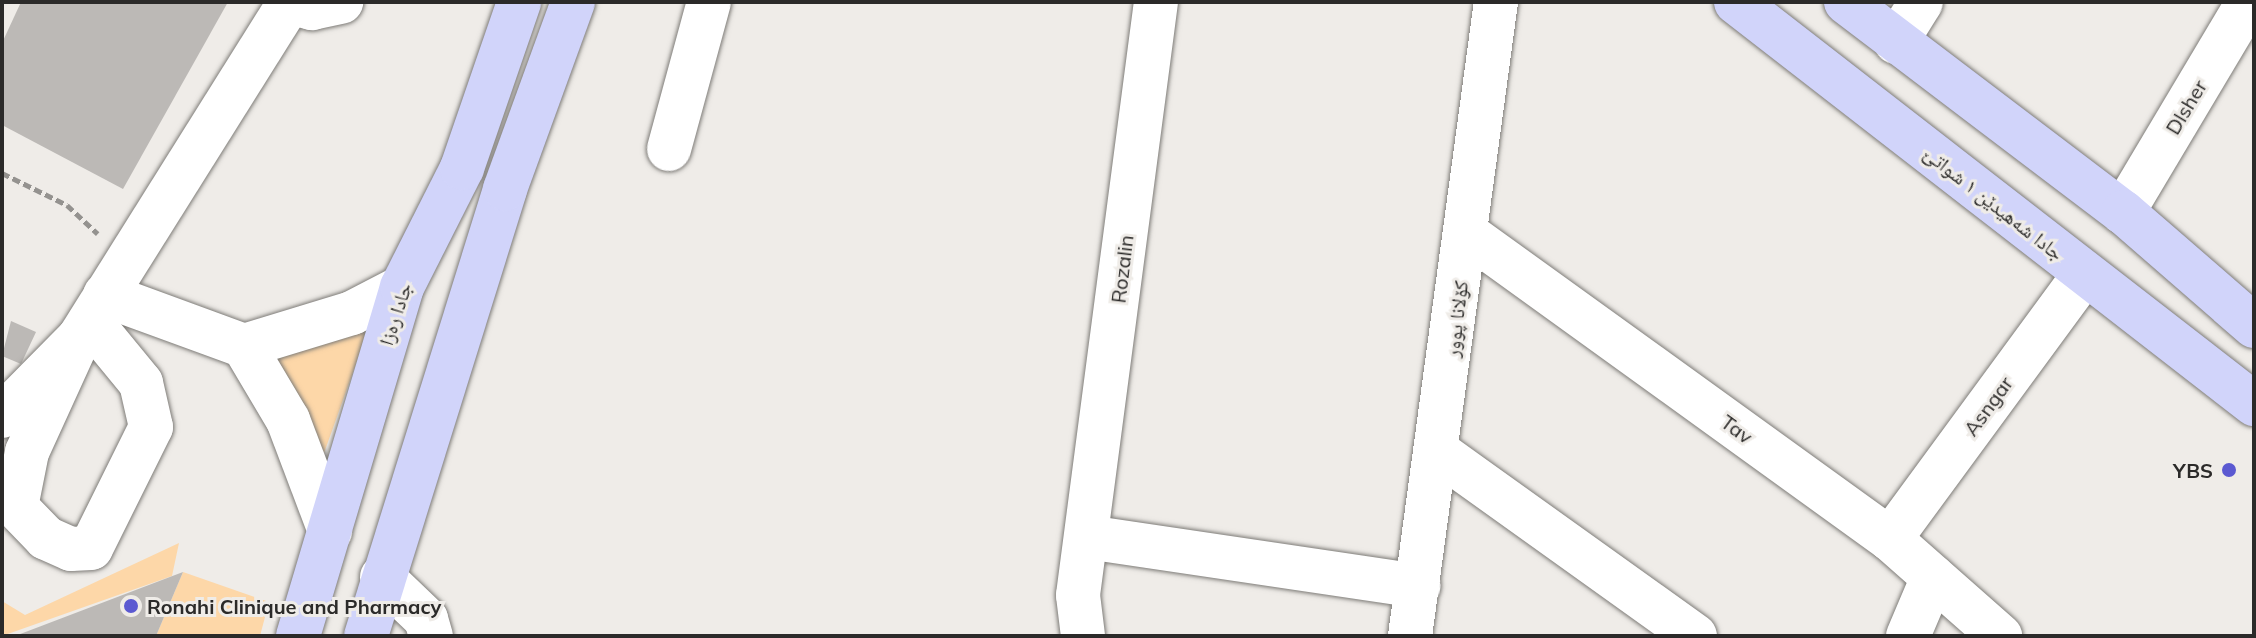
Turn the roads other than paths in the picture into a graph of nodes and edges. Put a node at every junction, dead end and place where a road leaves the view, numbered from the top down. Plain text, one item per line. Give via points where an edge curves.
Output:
1 (341, 2) edge
2 (519, 2) edge
3 (573, 2) edge
4 (709, 2) edge
5 (1156, 2) edge
6 (1496, 2) edge
7 (1736, 2) edge
8 (1846, 2) edge
9 (1921, 2) edge
10 (2248, 2) edge
11 (292, 3) edge
12 (1896, 42) junction
13 (669, 149) dead end
14 (2123, 212) junction
15 (1466, 233) junction
16 (2085, 274) junction
17 (402, 287) junction
18 (91, 318) junction
19 (2254, 326) edge
20 (244, 346) junction
21 (2254, 404) edge
22 (2, 416) edge
23 (1438, 452) junction
24 (330, 531) junction
25 (1087, 537) junction
26 (1890, 539) junction
27 (382, 577) junction
28 (1933, 577) junction
29 (1418, 586) junction
30 (298, 636) edge
31 (366, 636) edge
32 (431, 636) edge
33 (1083, 636) edge
34 (1410, 636) edge
35 (1695, 636) edge
36 (1908, 636) edge
37 (2000, 636) edge

1 - 11 street via 312,8
2 - 17 main road, جادا ره‌زا via 462,168
3 - 27 main road via 505,189
4 - 13 street
5 - 25 street, Rozalin
6 - 15 street, کۆلانا پوور
7 - 16 main road, جادا شەهیدێن ١ شواتێ
8 - 12 main road
9 - 12 street
10 - 14 street, Dlsher
11 - 18 street
12 - 14 main road
14 - 19 main road
15 - 23 street, کۆلانا پوور
15 - 26 street, Tav
16 - 21 main road, جادا شەهیدێن ١ شواتێ
16 - 26 street, Asngar
17 - 20 street via 352,313
17 - 24 main road, جادا ره‌زا
18 - 20 street
18 - 22 street
20 - 24 street via 288,420
23 - 29 street, کۆلانا پوور
23 - 35 street
24 - 30 main road, جادا ره‌زا
25 - 29 street
25 - 33 street, Rozalin via 1078,595
26 - 28 street, Tav
27 - 31 main road
27 - 32 street via 426,619
28 - 36 street
28 - 37 street, Tav
29 - 34 street, کۆلانا پوور

